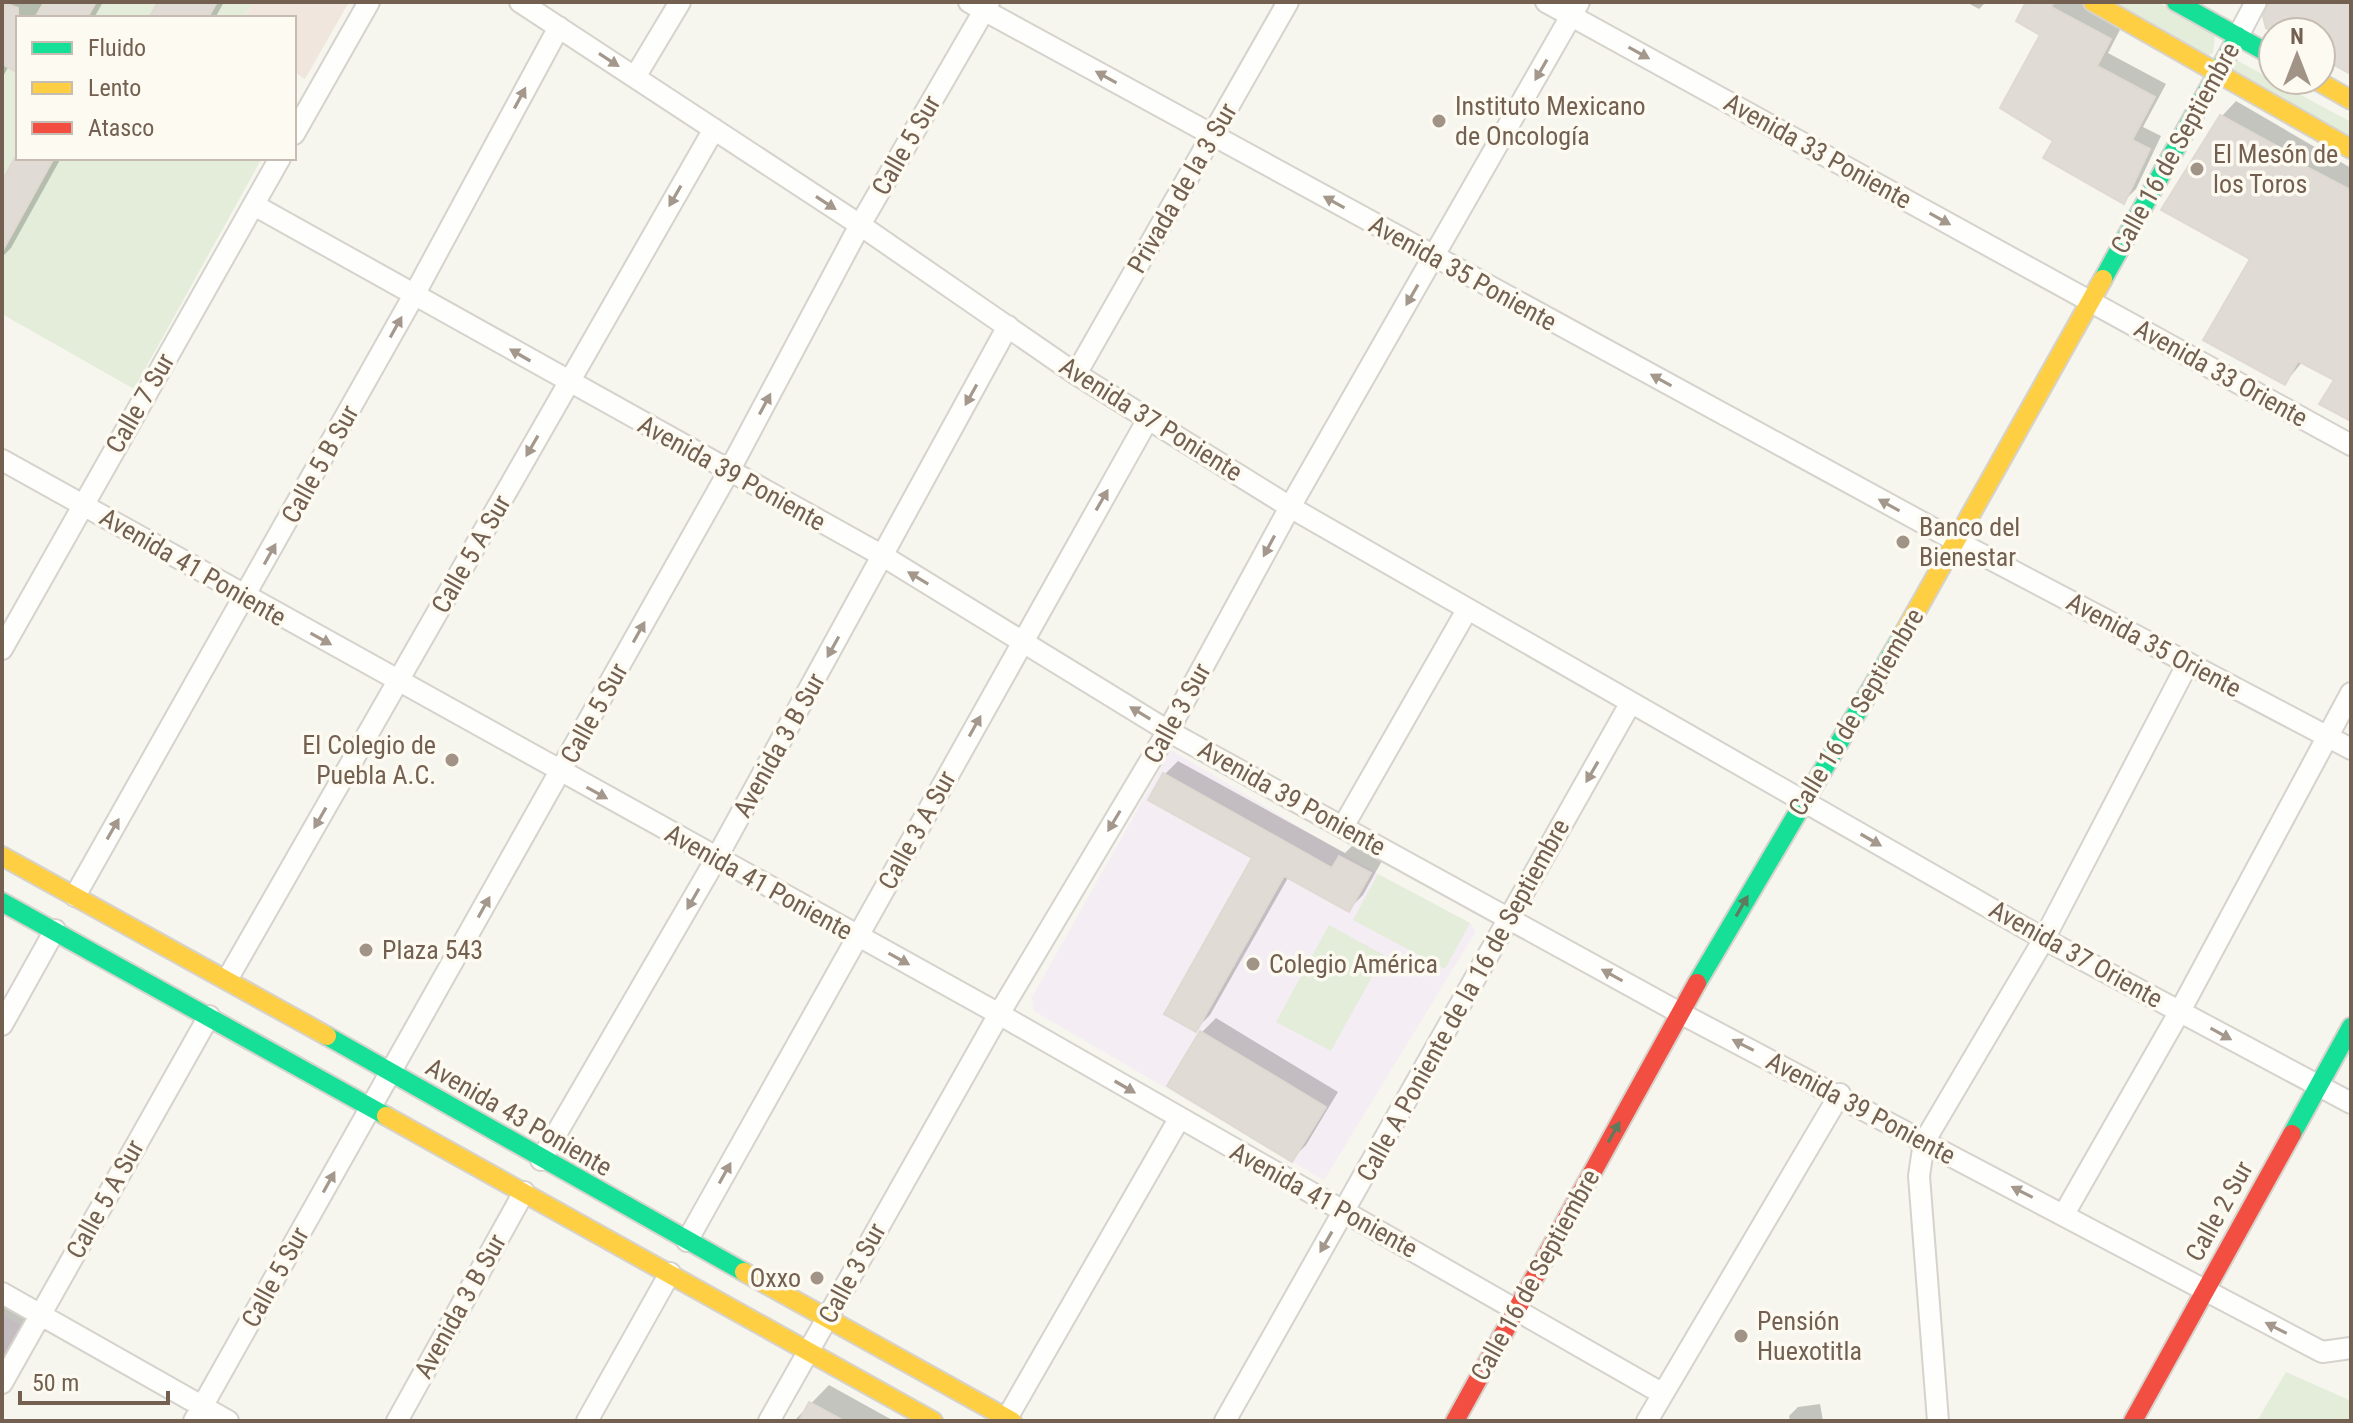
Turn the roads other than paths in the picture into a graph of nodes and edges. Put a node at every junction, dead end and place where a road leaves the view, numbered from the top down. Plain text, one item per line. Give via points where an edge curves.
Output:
1 (369, 2) edge
2 (520, 2) edge
3 (680, 2) edge
4 (1288, 2) edge
5 (1546, 2) edge
6 (2093, 2) edge
7 (2176, 2) edge
8 (2256, 2) edge
9 (981, 5) edge
10 (1575, 9) edge
11 (559, 27) junction
12 (2238, 36) junction
13 (2257, 47) edge
14 (2216, 73) junction
15 (635, 77) junction
16 (714, 129) junction
17 (296, 130) edge
18 (1212, 136) junction
19 (2351, 149) edge
20 (279, 160) edge
21 (254, 205) junction
22 (860, 225) junction
23 (1434, 257) junction
24 (414, 295) junction
25 (2090, 301) junction
26 (1008, 326) junction
27 (1076, 374) junction
28 (569, 383) junction
29 (1148, 419) junction
30 (2351, 445) edge
31 (2, 460) edge
32 (729, 471) junction
33 (83, 504) junction
34 (1290, 507) junction
35 (1958, 542) junction
36 (883, 556) junction
37 (245, 598) junction
38 (1467, 610) junction
39 (1022, 641) junction
40 (2, 649) edge
41 (2188, 663) junction
42 (398, 681) junction
43 (2351, 693) edge
44 (1630, 704) junction
45 (1168, 731) junction
46 (2328, 737) junction
47 (2351, 749) edge
48 (560, 772) junction
49 (1803, 802) junction
50 (1344, 825) junction
51 (2, 856) edge
52 (716, 859) junction
53 (75, 896) junction
54 (2, 902) edge
55 (1509, 918) junction
56 (55, 930) junction
57 (858, 937) junction
58 (2044, 939) junction
59 (228, 978) junction
60 (2180, 1011) junction
61 (1680, 1013) junction
62 (999, 1014) junction
63 (209, 1016) junction
64 (2, 1025) edge
65 (2351, 1027) edge
66 (391, 1074) junction
67 (2318, 1087) junction
68 (1840, 1094) junction
69 (2351, 1103) edge
70 (372, 1106) junction
71 (1179, 1119) junction
72 (1924, 1142) junction
73 (541, 1160) junction
74 (524, 1192) junction
75 (1344, 1212) junction
76 (2064, 1214) junction
77 (687, 1241) junction
78 (670, 1273) junction
79 (2204, 1291) junction
80 (2, 1293) edge
81 (1516, 1307) junction
82 (40, 1315) junction
83 (827, 1315) junction
84 (2350, 1349) edge
85 (808, 1352) junction
86 (2, 1383) edge
87 (1663, 1394) junction
88 (198, 1414) edge
89 (1010, 1420) edge
90 (228, 1421) edge
91 (397, 1421) edge
92 (587, 1421) edge
93 (769, 1421) edge
94 (933, 1421) edge
95 (1225, 1421) edge
96 (1455, 1421) edge
97 (1647, 1421) edge
98 (1938, 1421) edge
99 (2133, 1421) edge

1 - 17 street
2 - 11 street, Avenida 37 Poniente
3 - 15 street
4 - 18 street, Privada de la 3 Sur
5 - 10 street, Avenida 33 Poniente
6 - 14 main road
7 - 12 main road
8 - 12 street, Calle 16 de Septiembre
18 -> 9 street, Avenida 35 Poniente
9 - 22 street, Calle 5 Sur
10 -> 23 street, Calle 3 Sur
10 -> 25 street, Avenida 33 Poniente
11 -> 15 street, Avenida 37 Poniente
24 -> 11 street, Calle 5 B Sur
12 - 13 main road
12 - 14 main road, Calle 16 de Septiembre
14 - 19 main road
14 - 25 main road, Calle 16 de Septiembre
15 - 16 street, Avenida 37 Poniente
16 -> 22 street, Avenida 37 Poniente
16 -> 28 street, Calle 5 A Sur
23 -> 18 street, Avenida 35 Poniente
18 - 27 street, Privada de la 3 Sur
20 - 21 street, Calle 7 Sur
21 - 24 street, Avenida 39 Poniente
21 - 33 street, Calle 7 Sur
22 - 26 street, Avenida 37 Poniente
32 -> 22 street, Calle 5 Sur
23 -> 34 street, Calle 3 Sur
35 -> 23 street, Avenida 35 Poniente
28 -> 24 street, Avenida 39 Poniente
37 -> 24 street, Calle 5 B Sur
25 - 30 street, Avenida 33 Oriente
25 - 35 main road, Calle 16 de Septiembre
26 - 27 street, Avenida 37 Poniente
26 -> 36 street, Avenida 3 B Sur
27 - 29 street, Avenida 37 Poniente
28 - 32 street, Avenida 39 Poniente
28 -> 42 street, Calle 5 A Sur
29 - 34 street, Avenida 37 Poniente
39 -> 29 street, Calle 3 A Sur
31 - 33 street, Avenida 41 Poniente
32 - 36 street, Avenida 39 Poniente
48 -> 32 street, Calle 5 Sur
33 - 37 street, Avenida 41 Poniente
33 - 40 street, Calle 7 Sur
34 - 38 street, Avenida 37 Poniente
34 -> 45 street, Calle 3 Sur
35 - 41 street, Avenida 35 Oriente
35 - 49 main road, Calle 16 de Septiembre
39 -> 36 street, Avenida 39 Poniente
36 -> 52 street, Avenida 3 B Sur
37 -> 42 street, Avenida 41 Poniente
53 -> 37 street, Calle 5 B Sur
38 - 44 street, Avenida 37 Poniente
38 - 50 street
45 -> 39 street, Avenida 39 Poniente
57 -> 39 street, Calle 3 A Sur
41 - 46 street, Avenida 35 Oriente
41 - 58 street
42 - 48 street, Avenida 41 Poniente
42 -> 59 street, Calle 5 A Sur
43 - 46 street
44 - 49 street, Avenida 37 Poniente
44 -> 55 street, Calle A Poniente de la 16 de Septiembre
45 - 50 street, Avenida 39 Poniente
45 -> 62 street, Calle 3 Sur
46 - 47 street, Avenida 35 Oriente
46 - 60 street
48 -> 52 street, Avenida 41 Poniente
66 -> 48 street, Calle 5 Sur
49 -> 58 street, Avenida 37 Oriente
61 -> 49 main road, Calle 16 de Septiembre
50 - 55 street, Avenida 39 Poniente
51 - 53 main road, Avenida 43 Poniente
52 - 57 street, Avenida 41 Poniente
52 -> 73 street, Avenida 3 B Sur
53 - 59 main road, Avenida 43 Poniente
54 - 56 main road
61 -> 55 street, Avenida 39 Poniente
55 - 75 street, Calle A Poniente de la 16 de Septiembre
56 - 63 main road
56 - 64 street
57 -> 62 street, Avenida 41 Poniente
77 -> 57 street, Calle 3 A Sur
58 - 60 street, Avenida 37 Oriente
58 - 72 street
59 - 66 main road, Avenida 43 Poniente
60 -> 67 street, Avenida 37 Oriente
60 - 76 street
68 -> 61 street, Avenida 39 Poniente
81 -> 61 main road, Calle 16 de Septiembre
62 -> 71 street, Avenida 41 Poniente
62 - 83 street, Calle 3 Sur
63 - 70 main road
63 - 82 street, Calle 5 A Sur
65 - 67 main road, Calle 2 Sur
66 - 70 street, Calle 5 Sur
66 - 73 main road, Avenida 43 Poniente
67 - 69 street, Avenida 37 Oriente
67 - 79 main road, Calle 2 Sur
68 - 72 street, Avenida 39 Poniente
68 - 87 street
70 - 74 main road
88 -> 70 street, Calle 5 Sur
71 - 75 street, Avenida 41 Poniente
71 - 89 street
76 -> 72 street, Avenida 39 Poniente
72 - 98 street via 1919,1176
73 - 77 main road, Avenida 43 Poniente
74 - 78 main road
74 - 91 street, Avenida 3 B Sur
75 - 81 street, Avenida 41 Poniente
75 -> 95 street, Calle A Poniente de la 16 de Septiembre
76 - 79 street, Avenida 39 Poniente
77 - 83 main road, Avenida 43 Poniente
78 - 85 main road
78 - 92 street
84 -> 79 street, Avenida 39 Poniente via 2322,1352
79 - 99 main road, Calle 2 Sur
80 - 82 street
81 - 87 street, Avenida 41 Poniente
81 - 96 main road, Calle 16 de Septiembre
82 - 86 street, Calle 5 A Sur
82 - 88 street
83 - 85 street, Calle 3 Sur
83 - 89 main road, Avenida 43 Poniente
85 - 93 street, Calle 3 Sur
85 - 94 main road
87 - 97 street
88 - 90 street

